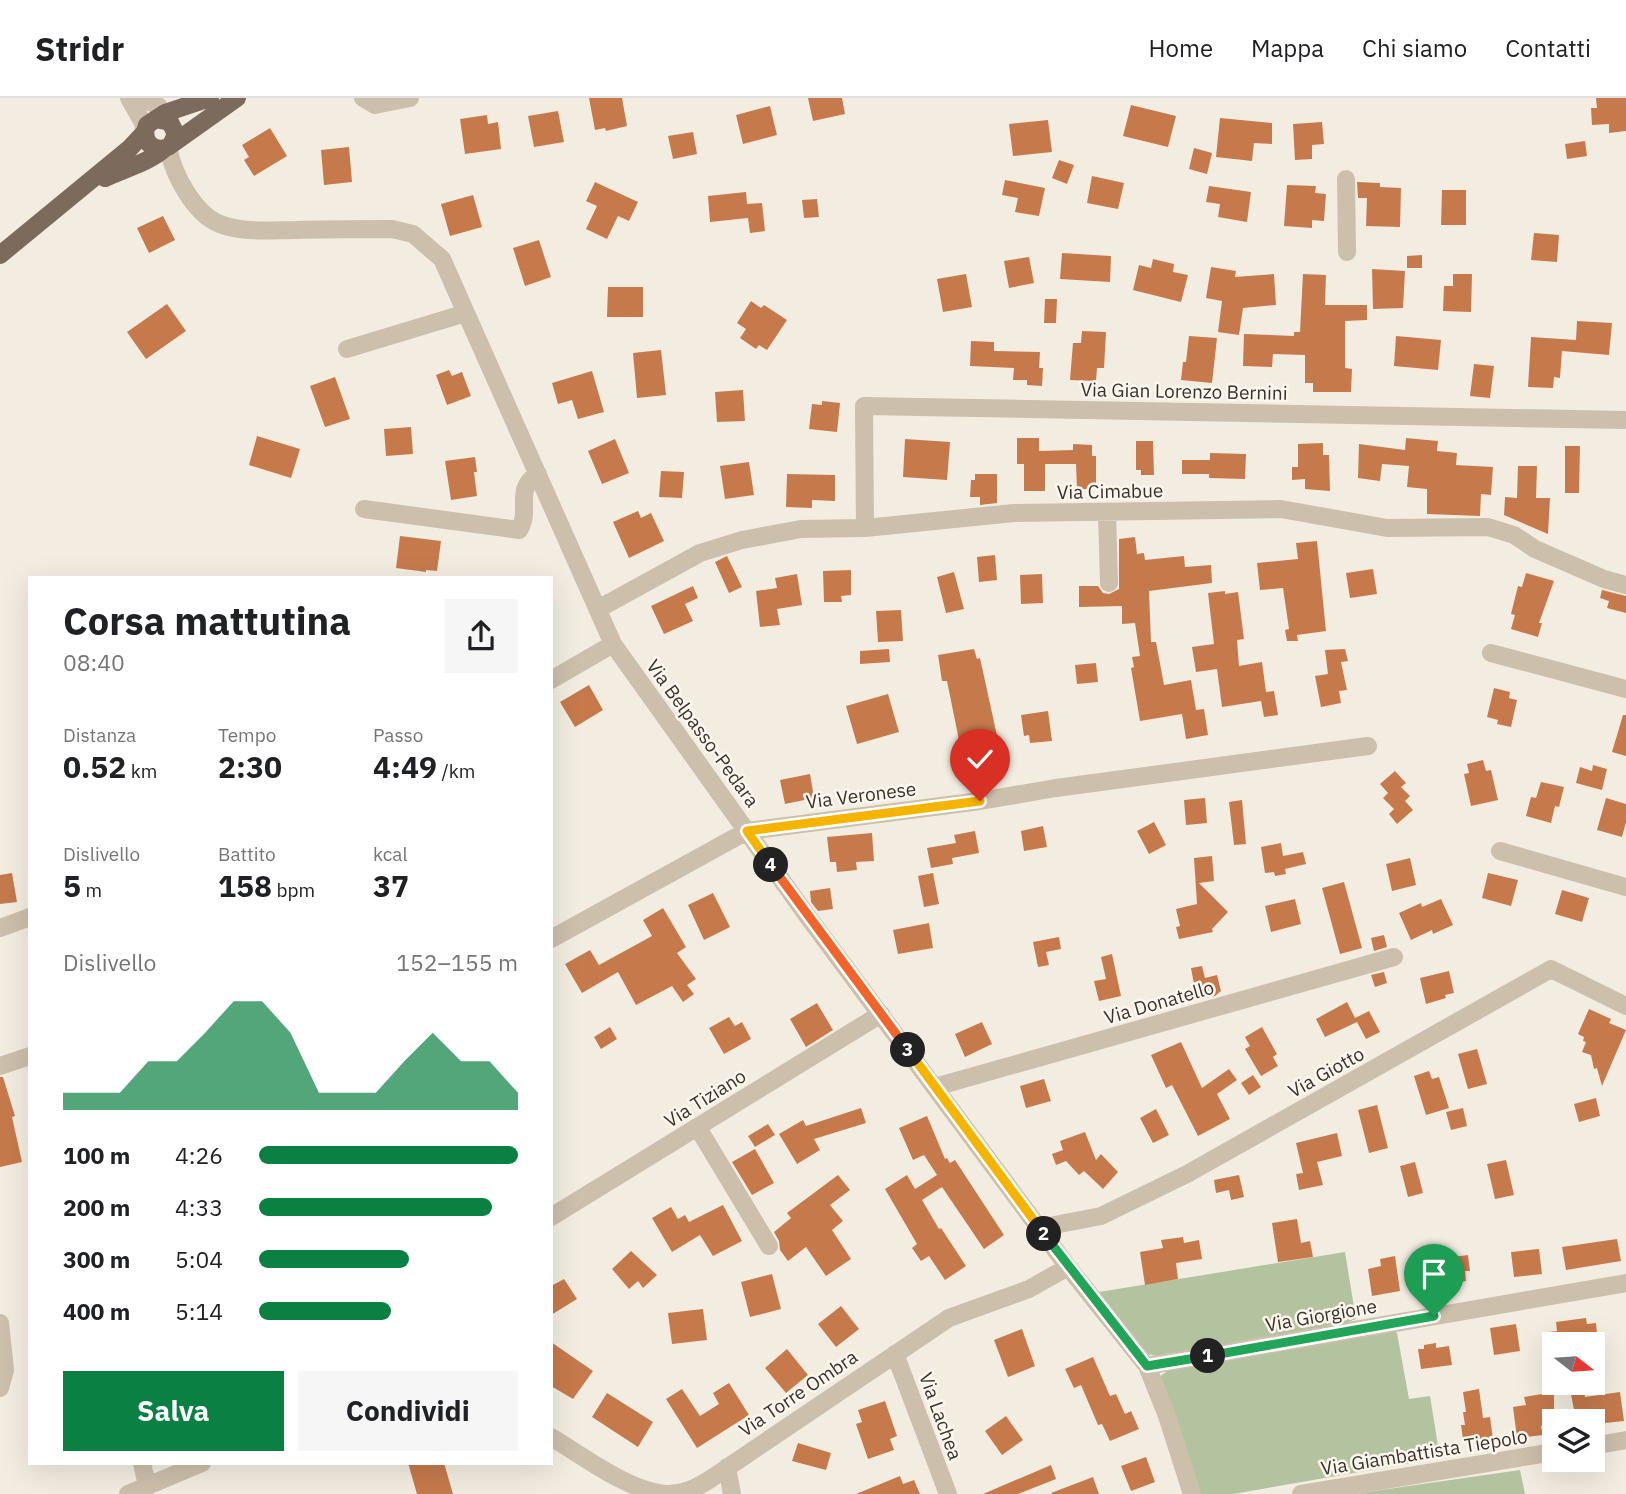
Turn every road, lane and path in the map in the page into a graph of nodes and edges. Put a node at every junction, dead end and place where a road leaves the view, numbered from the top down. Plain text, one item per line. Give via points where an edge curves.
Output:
1 (129, 98) edge
2 (210, 98) edge
3 (237, 98) edge
4 (363, 98) edge
5 (410, 98) edge
6 (158, 133) edge
7 (1346, 179) dead end
8 (77, 193) junction
9 (1347, 252) dead end
10 (0, 255) edge
11 (466, 313) junction
12 (346, 349) dead end
13 (1626, 420) edge
14 (538, 474) junction
15 (364, 509) dead end
16 (1107, 512) junction
17 (865, 528) junction
18 (1108, 583) dead end
19 (1626, 585) edge
20 (598, 609) junction
21 (612, 644) junction
22 (1491, 653) dead end
23 (553, 679) edge
24 (1626, 689) edge
25 (1368, 746) dead end
26 (747, 831) junction
27 (1500, 851) dead end
28 (1626, 887) edge
29 (28, 918) edge
30 (0, 928) edge
31 (553, 938) edge
32 (1394, 957) dead end
33 (1624, 1003) edge
34 (881, 1014) junction
35 (28, 1057) edge
36 (0, 1066) edge
37 (935, 1087) junction
38 (698, 1128) junction
39 (553, 1216) edge
40 (1039, 1228) junction
41 (769, 1246) dead end
42 (1068, 1267) junction
43 (1626, 1283) edge
44 (1, 1332) edge
45 (895, 1354) junction
46 (1147, 1366) junction
47 (0, 1388) edge
48 (553, 1438) edge
49 (1626, 1440) edge
50 (1605, 1444) edge
51 (1542, 1454) edge
52 (142, 1465) edge
53 (197, 1465) edge
54 (727, 1467) junction
55 (147, 1486) junction
56 (128, 1494) edge
57 (732, 1494) edge
58 (948, 1494) edge
59 (1192, 1494) edge
60 (1301, 1494) edge

1 - 6 street, Via Belpasso-Pedara via 142,121
2 - 6 main road
3 - 6 main road
4 - 5 street via 375,105
6 - 8 main road via 130,148
6 - 8 main road via 128,166
6 - 11 street, Via Belpasso-Pedara via 173,166 207,217 237,229 392,229 413,234 442,259
7 - 9 street
8 - 10 main road
11 - 12 street
11 - 14 street, Via Belpasso-Pedara
13 - 17 street, Via Gian Lorenzo Bernini via 864,405
14 - 15 street via 525,487 519,530
14 - 20 street, Via Belpasso-Pedara
16 - 17 street, Via Cimabue via 1014,513
16 - 18 street
16 - 19 street, Via Cimabue via 1281,509 1387,528 1488,527
17 - 20 street, Via Cimabue via 801,529 700,552
20 - 21 street, Via Belpasso-Pedara
21 - 23 street
21 - 26 street, Via Belpasso-Pedara
22 - 24 street
25 - 26 street, Via Veronese
26 - 31 street, Via Veronese
26 - 34 street, Via Belpasso-Pedara
27 - 28 street
29 - 30 street
32 - 37 street, Via Donatello
33 - 40 street, Via Giotto via 1551,969 1187,1174 1101,1216
34 - 37 street, Via Belpasso-Pedara
34 - 38 street, Via Tiziano
35 - 36 street
37 - 40 street, Via Belpasso-Pedara
38 - 39 street, Via Tiziano
38 - 41 street
40 - 42 street, Via Belpasso-Pedara
42 - 45 street, Via Torre Ombra via 1029,1289 949,1318
42 - 46 street, Via Belpasso-Pedara
43 - 46 street, Via Giorgione
44 - 47 street via 5,1370
45 - 54 street, Via Torre Ombra
45 - 58 street, Via Lachea
46 - 59 street, Via Belpasso-Pedara
48 - 54 street, Via Torre Ombra via 625,1481 659,1493 696,1488
49 - 50 street
51 - 60 street, Via Giambattista Tiepolo
52 - 55 street
53 - 55 street
54 - 57 street
55 - 56 street

